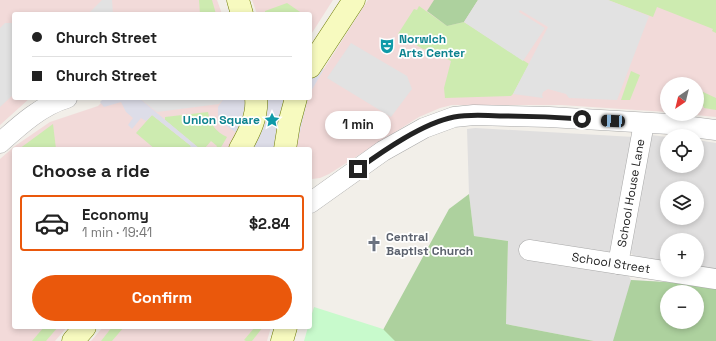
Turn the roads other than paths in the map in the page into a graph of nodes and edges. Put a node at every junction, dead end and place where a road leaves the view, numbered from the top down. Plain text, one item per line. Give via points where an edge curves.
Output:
1 (238, 0) edge
2 (354, 0) edge
3 (241, 12) edge
4 (312, 64) edge
5 (61, 100) edge
6 (256, 100) edge
7 (295, 100) edge
8 (644, 123) junction
9 (716, 130) edge
10 (0, 142) edge
11 (241, 147) edge
12 (285, 147) edge
13 (312, 202) edge
14 (529, 250) dead end
15 (618, 264) junction
16 (716, 279) edge
17 (83, 329) edge
18 (285, 329) edge
19 (73, 341) edge
20 (282, 341) edge

1 - 3 main road
2 - 4 main road
5 - 10 street via 41,110
6 - 11 main road via 254,118
7 - 12 main road
8 - 9 street
8 - 13 street via 549,117 454,117 424,128 389,148
8 - 15 street, School House Lane
14 - 15 street, School Street
15 - 16 street, School Street
17 - 19 main road
18 - 20 main road

